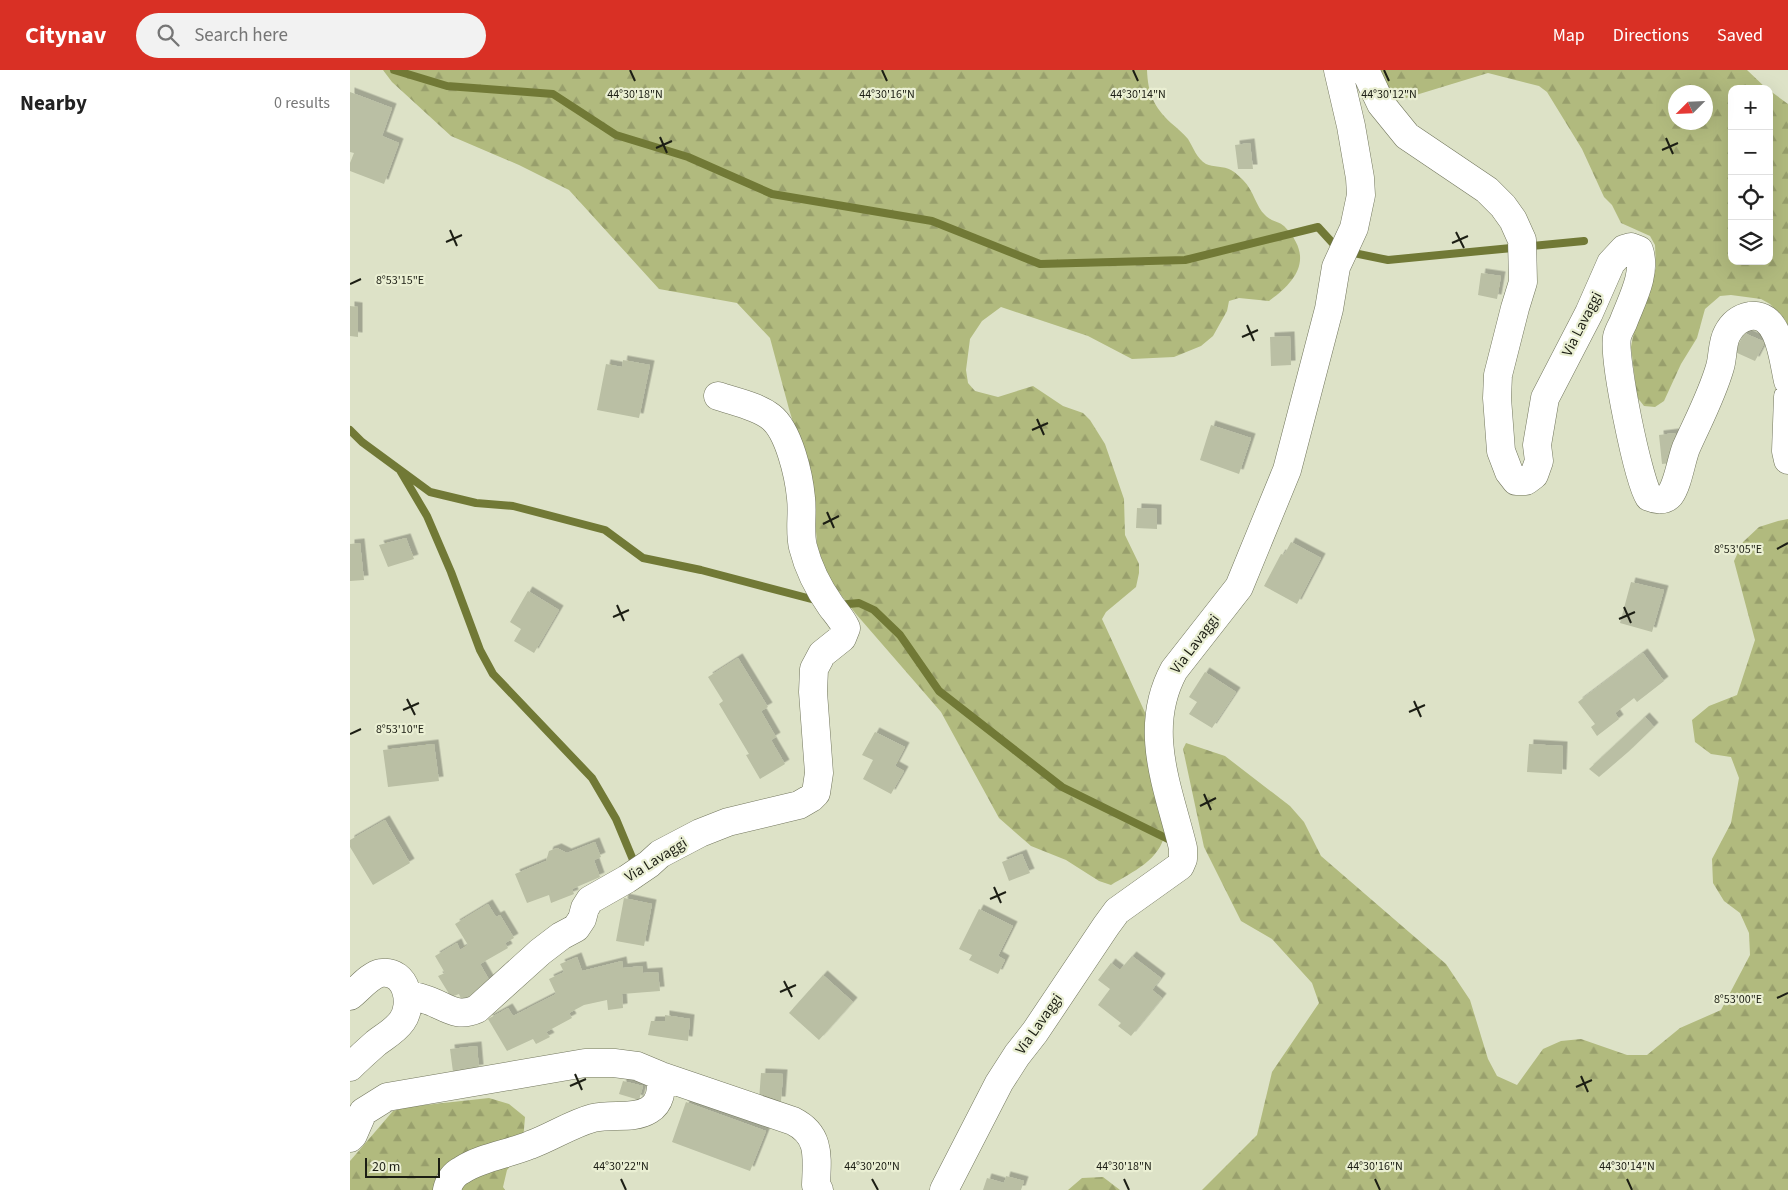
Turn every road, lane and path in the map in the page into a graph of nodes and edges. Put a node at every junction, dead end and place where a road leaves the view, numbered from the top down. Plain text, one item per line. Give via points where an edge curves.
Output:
1 (1338, 70) edge
2 (1365, 70) edge
3 (1788, 381) edge
4 (718, 396) dead end
5 (1788, 398) edge
6 (1788, 460) edge
7 (409, 995) junction
8 (350, 996) edge
9 (350, 1067) edge
10 (660, 1076) junction
11 (350, 1138) edge
12 (447, 1190) edge
13 (818, 1190) edge
14 (944, 1190) edge

1 - 14 street, Via Lavaggi via 1351,126 1361,195 1354,228 1341,257 1287,470 1239,587 1174,670 1162,700 1158,740 1160,762 1183,858 1180,866 1117,911 1106,926 1017,1054
2 - 3 street, Via Lavaggi via 1381,104 1406,136 1487,190 1513,220 1522,240 1524,282 1498,375 1497,398 1501,451 1516,481 1526,481 1534,475 1539,462 1538,445 1545,398 1611,263 1624,249 1639,250 1642,258 1640,278 1617,337 1618,359 1639,472 1649,497 1666,498 1673,490 1686,449 1716,382 1726,336 1734,323 1757,315 1772,324
4 - 7 street, Via Lavaggi via 753,408 779,424 792,457 801,499 803,547 819,586 846,628 842,638 822,654 814,669 819,773 816,793 799,805 728,822 660,854 590,900 576,928 540,952 477,1009 458,1013
5 - 6 street
7 - 8 street via 403,982 392,974 381,973
7 - 9 street via 403,1020
10 - 11 street via 637,1066 585,1063 387,1098 363,1112
10 - 12 street via 661,1093 648,1111 631,1116 593,1118 531,1145 473,1164 453,1176
10 - 13 street via 803,1126 816,1146

